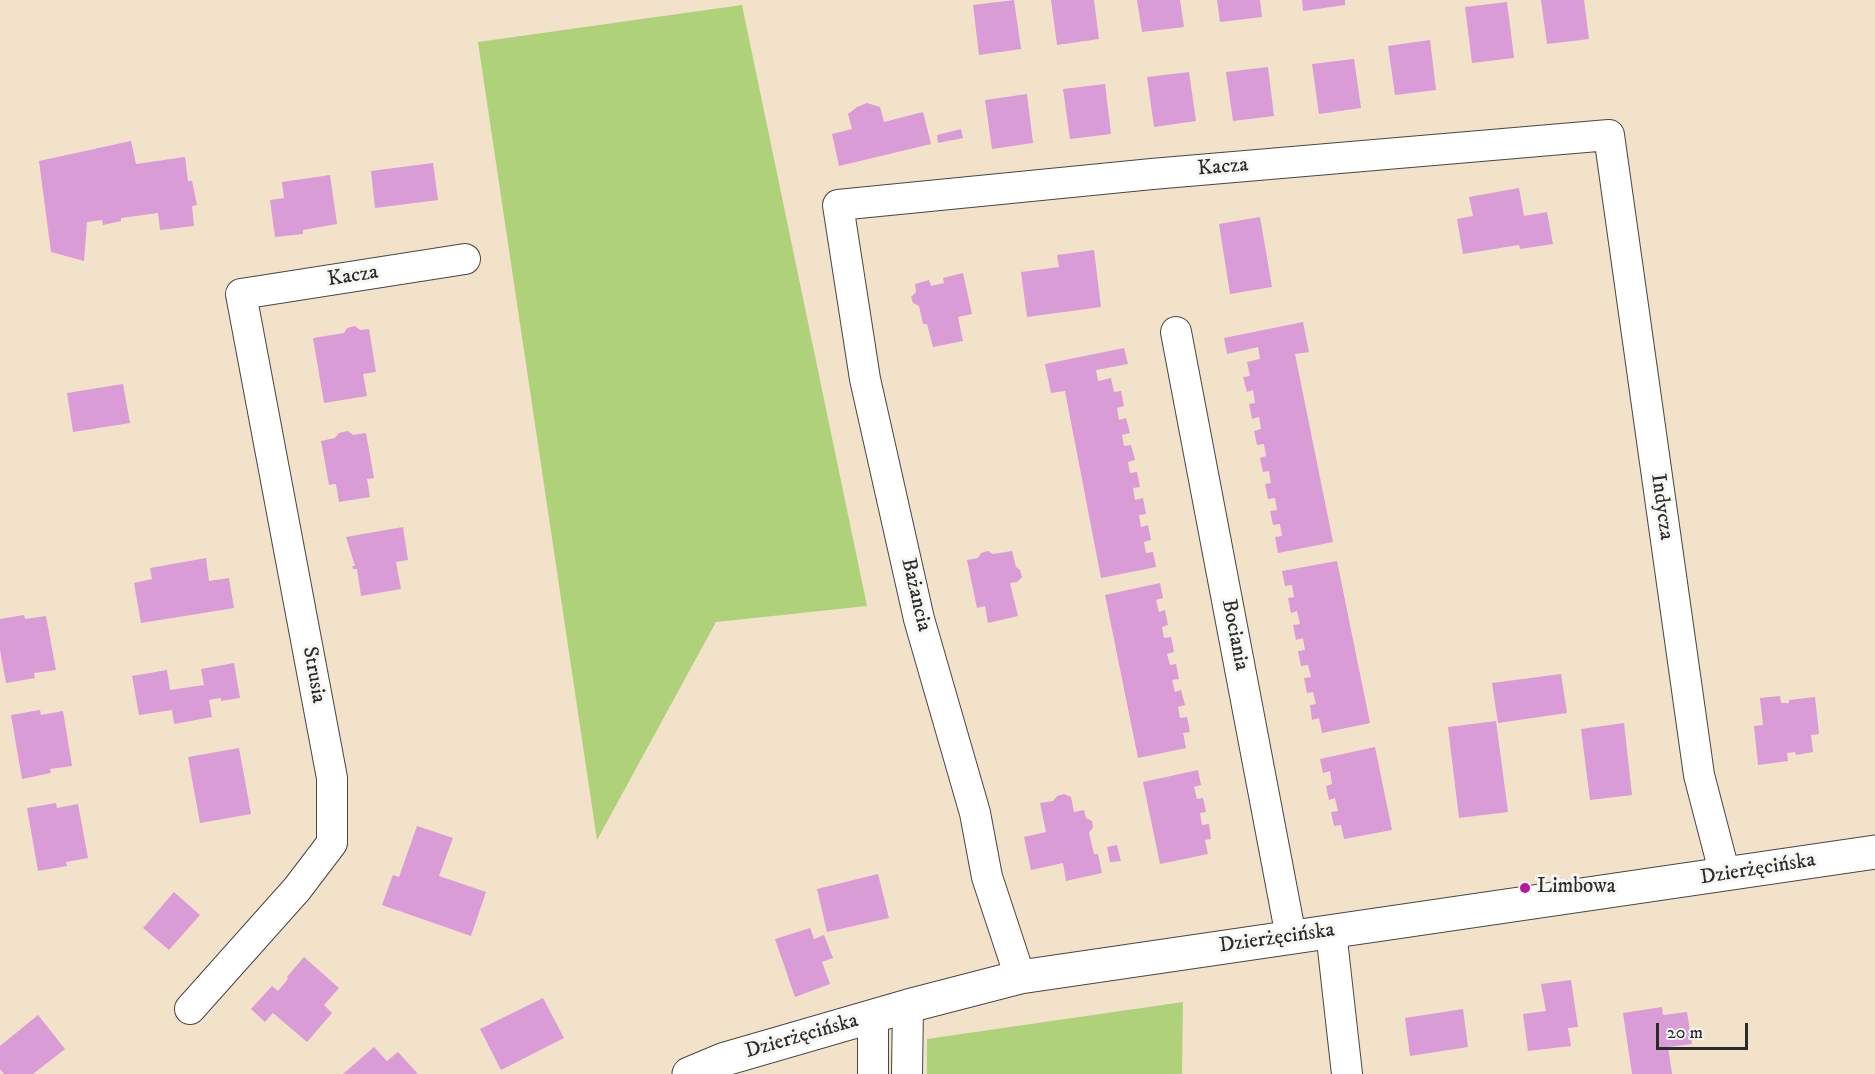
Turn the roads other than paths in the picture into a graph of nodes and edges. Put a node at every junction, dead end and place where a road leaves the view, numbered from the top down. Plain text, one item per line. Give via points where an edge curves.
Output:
1 (1609, 135) joint
2 (838, 206) joint
3 (465, 259) dead end
4 (241, 294) joint
5 (1176, 332) dead end
6 (1875, 852) edge
7 (1725, 875) junction
8 (1331, 931) junction
9 (1291, 937) junction
10 (1020, 977) junction
11 (908, 1006) junction
12 (190, 1009) dead end
13 (873, 1016) junction
14 (689, 1074) edge
15 (873, 1074) edge
16 (906, 1074) edge
17 (1347, 1074) edge

1 - 2 street, Kacza via 1152,174
1 - 7 street, Indycza via 1699,775
2 - 10 street, Bażancia via 865,379 919,619 975,813 987,877
3 - 4 street, Kacza
4 - 12 street, Strusia via 332,778 332,843 297,890
5 - 9 street, Bociania
6 - 7 street, Dzierżęcińska
7 - 8 street, Dzierżęcińska
8 - 9 street, Dzierżęcińska
8 - 17 street
9 - 10 street, Dzierżęcińska
10 - 11 street, Dzierżęcińska
11 - 13 street, Dzierżęcińska
11 - 16 street
13 - 14 street, Dzierżęcińska via 725,1059
13 - 15 street

